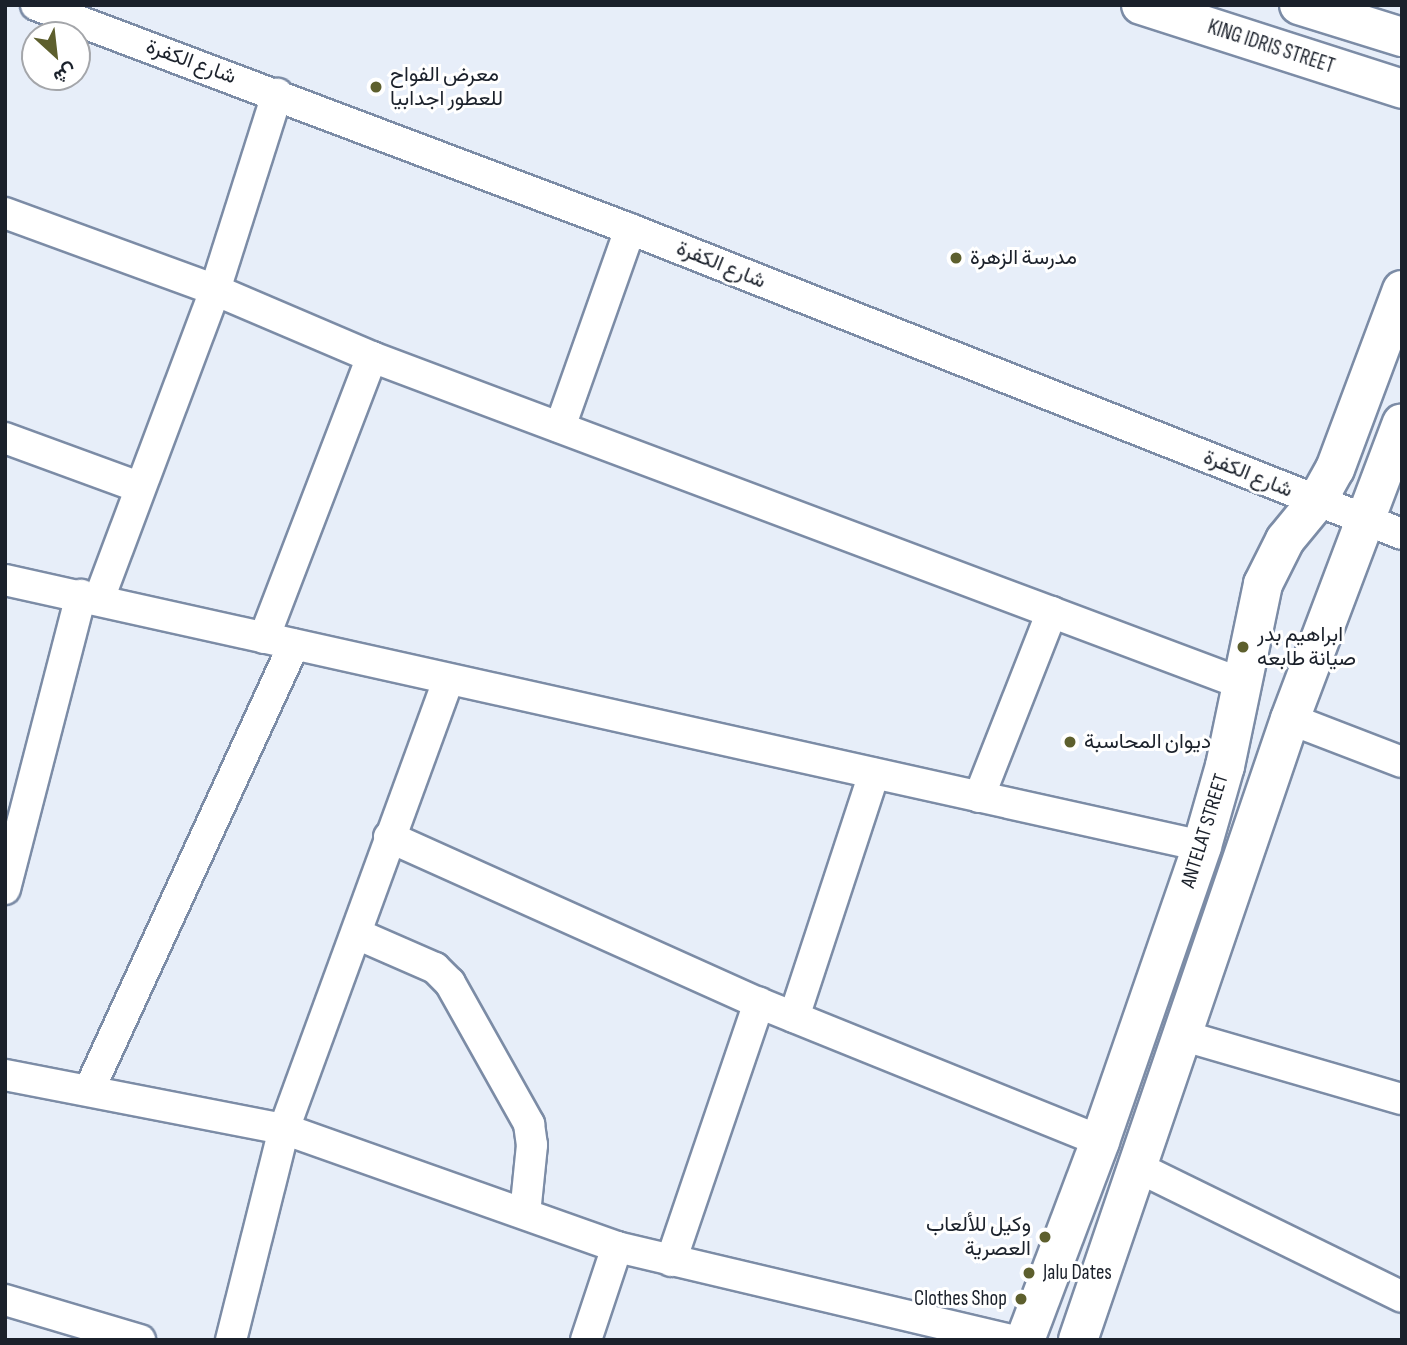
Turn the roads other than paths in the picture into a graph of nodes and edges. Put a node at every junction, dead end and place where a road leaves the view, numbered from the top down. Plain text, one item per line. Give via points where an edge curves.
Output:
1 (36, 5) edge
2 (1141, 5) edge
3 (1299, 5) edge
4 (1402, 37) edge
5 (1402, 89) edge
6 (277, 94) junction
7 (5, 213) edge
8 (630, 229) junction
9 (215, 290) junction
10 (1402, 290) edge
11 (372, 357) junction
12 (1402, 423) edge
13 (560, 427) junction
14 (5, 438) edge
15 (139, 487) junction
16 (1317, 501) junction
17 (1362, 519) junction
18 (1402, 534) edge
19 (5, 580) edge
20 (90, 597) junction
21 (1052, 612) junction
22 (264, 638) junction
23 (294, 645) junction
24 (448, 681) junction
25 (1240, 683) junction
26 (1290, 719) junction
27 (1402, 762) edge
28 (874, 774) junction
29 (979, 797) junction
30 (389, 837) junction
31 (1202, 846) junction
32 (5, 889) edge
33 (357, 934) junction
34 (759, 1003) junction
35 (794, 1017) junction
36 (1181, 1035) junction
37 (5, 1075) edge
38 (90, 1088) junction
39 (1402, 1098) edge
40 (284, 1129) junction
41 (1100, 1141) junction
42 (1139, 1168) junction
43 (525, 1214) junction
44 (617, 1247) junction
45 (671, 1261) junction
46 (1402, 1297) edge
47 (5, 1300) edge
48 (87, 1332) edge
49 (140, 1340) edge
50 (231, 1340) edge
51 (586, 1340) edge
52 (1010, 1340) edge
53 (1025, 1340) edge
54 (1078, 1340) edge

1 - 6 street, شارع الكفرة
2 - 5 main road, KING IDRIS STREET
3 - 4 main road
6 - 8 street, شارع الكفرة
6 - 9 street
7 - 9 street
8 - 13 street
8 - 16 street, شارع الكفرة
9 - 11 street
9 - 15 street
10 - 16 main road, ANTELAT STREET via 1347,440
11 - 13 street
11 - 22 street
12 - 17 main road, ANTELAT STREET
13 - 21 street
14 - 15 street
15 - 20 street
16 - 17 street, شارع الكفرة
16 - 25 main road, ANTELAT STREET via 1285,540 1263,584
17 - 18 street, شارع الكفرة
17 - 26 main road, ANTELAT STREET
19 - 20 street
20 - 22 street
20 - 32 street
21 - 25 street
21 - 29 street
22 - 23 street
23 - 24 street
23 - 38 street
24 - 28 street
24 - 30 street
25 - 31 main road, ANTELAT STREET via 1225,765
26 - 27 street
26 - 36 main road, ANTELAT STREET
28 - 29 street
28 - 35 street
29 - 31 street
30 - 33 street
30 - 34 street
31 - 41 main road, ANTELAT STREET
33 - 40 street
33 - 43 street via 435,968 450,983 529,1124 532,1145
34 - 35 street
34 - 45 street
35 - 41 street
36 - 39 street
36 - 42 main road, ANTELAT STREET
37 - 38 street
38 - 40 street
40 - 43 street
40 - 50 street
41 - 53 main road, ANTELAT STREET
42 - 46 street
42 - 54 main road, ANTELAT STREET
43 - 44 street
44 - 45 street
44 - 51 street
45 - 52 street
47 - 48 street
48 - 49 street

